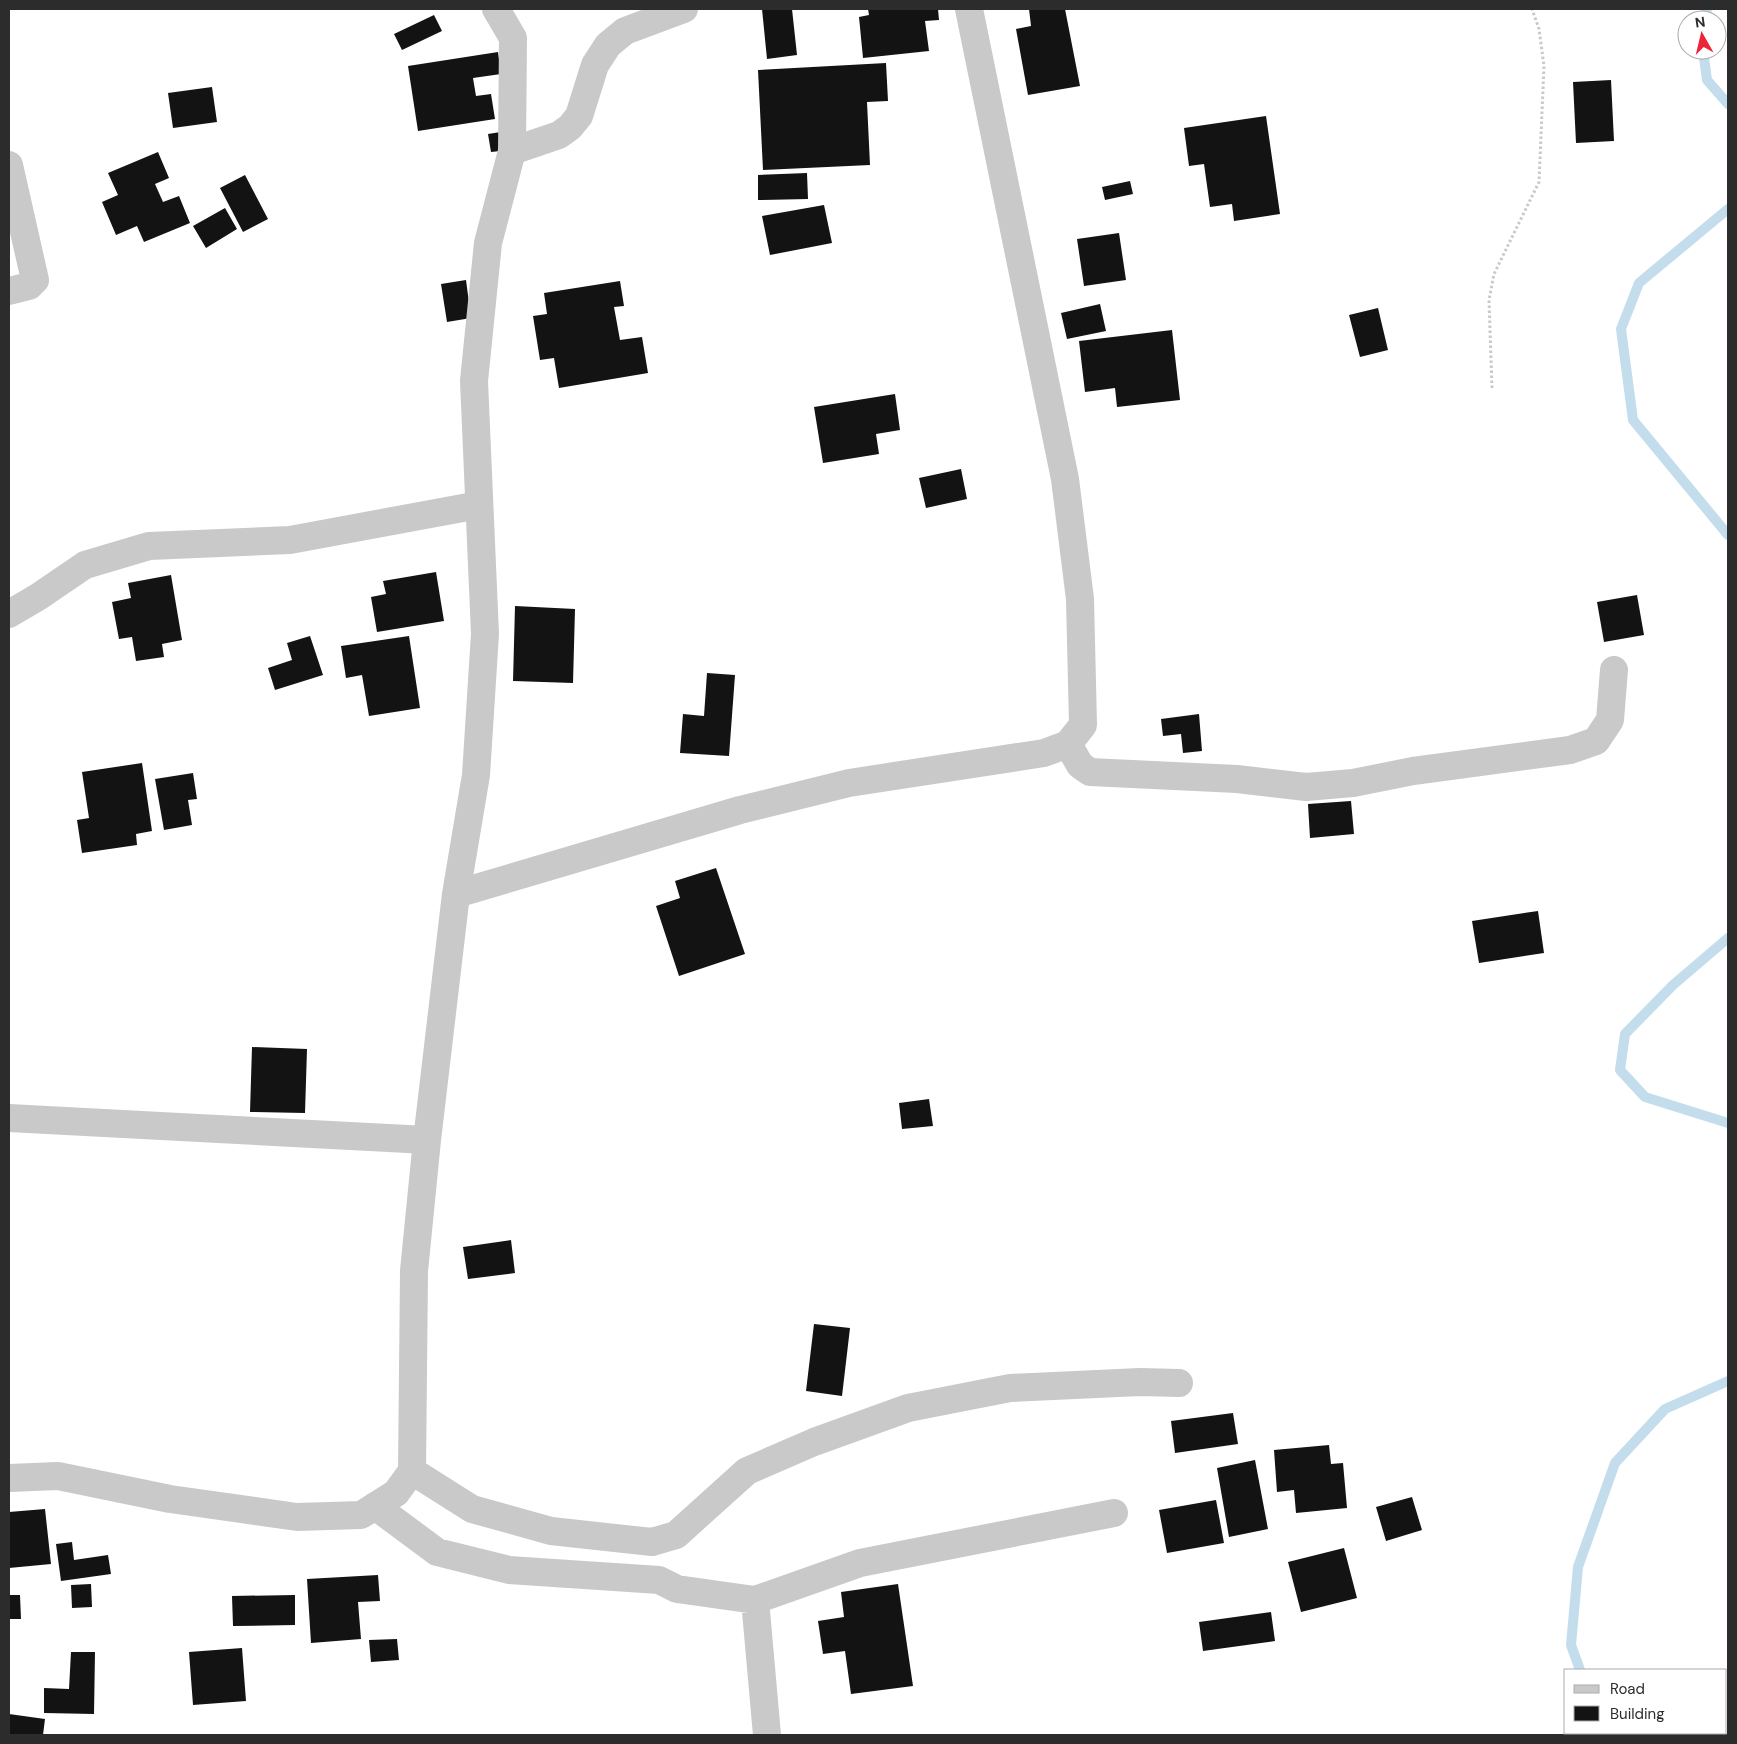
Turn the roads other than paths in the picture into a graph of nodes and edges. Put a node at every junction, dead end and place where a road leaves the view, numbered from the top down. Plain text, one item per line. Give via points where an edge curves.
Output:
1 (496, 9) edge
2 (684, 9) edge
3 (968, 9) edge
4 (512, 151) junction
5 (9, 165) edge
6 (9, 291) edge
7 (479, 505) junction
8 (9, 614) edge
9 (1614, 670) dead end
10 (1068, 744) junction
11 (456, 894) junction
12 (9, 1118) edge
13 (427, 1140) junction
14 (1179, 1383) dead end
15 (412, 1471) junction
16 (9, 1478) edge
17 (375, 1506) junction
18 (1114, 1513) dead end
19 (755, 1600) junction
20 (767, 1735) edge

1 - 4 street via 513,38
2 - 4 street via 625,31 608,45 595,64 579,116 570,127 559,135
3 - 10 street via 1065,479 1080,599 1083,725
4 - 7 street via 488,242 474,381
5 - 6 street via 35,280 28,286
7 - 8 street via 290,540 149,546 85,565
7 - 11 street via 485,643 476,775
9 - 10 street via 1610,720 1596,741 1570,750 1413,771 1353,783 1306,788 1237,779 1090,772 1080,765
10 - 11 street via 1044,753 849,783 740,810
11 - 13 street
12 - 13 street
13 - 15 street via 414,1270
14 - 15 street via 1010,1388 908,1408 814,1442 747,1471 676,1535 652,1542 550,1531 472,1509
15 - 17 street via 396,1493
16 - 17 street via 58,1476 170,1500 296,1516 361,1515
17 - 19 street via 437,1552 509,1570 659,1580 677,1589
18 - 19 street via 860,1563
19 - 20 street

